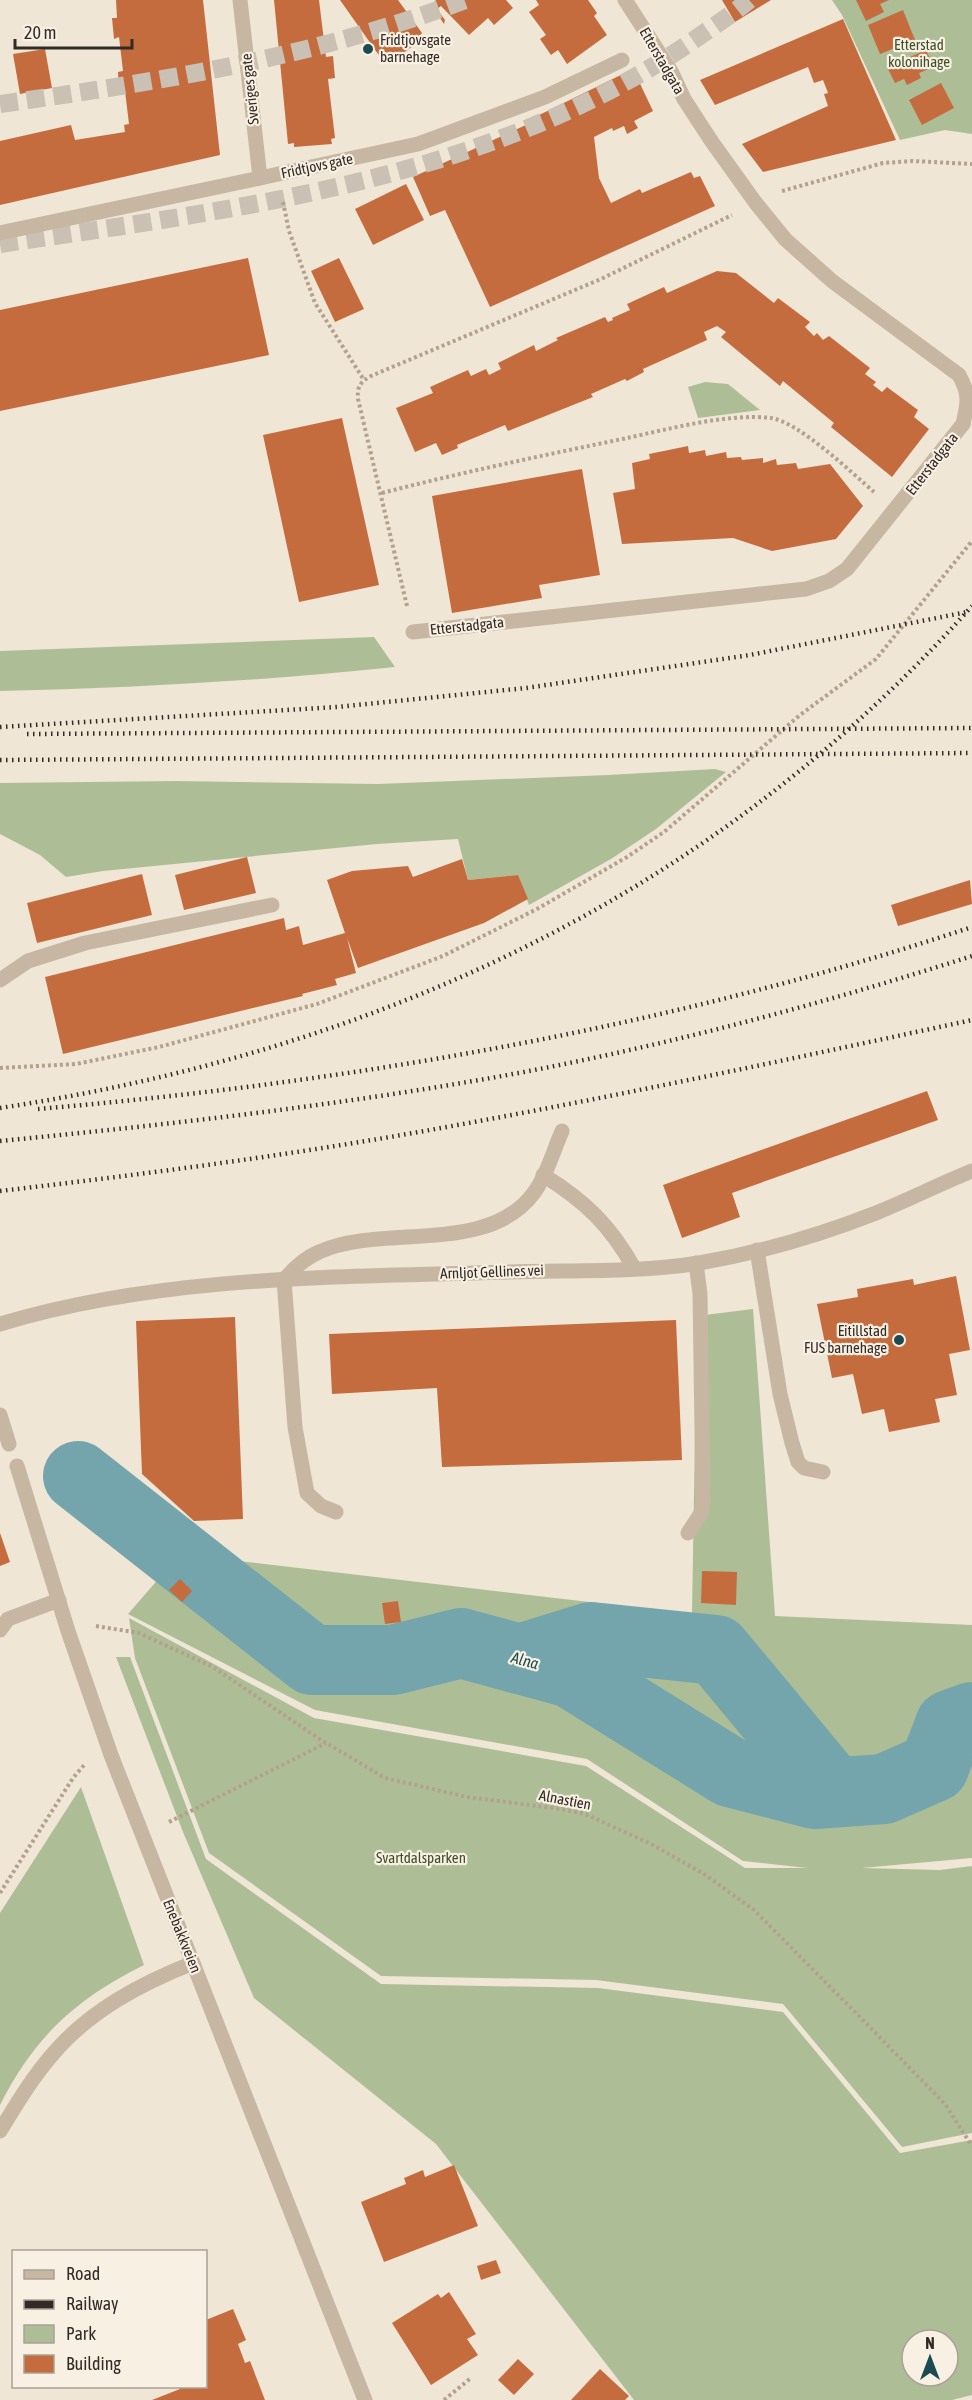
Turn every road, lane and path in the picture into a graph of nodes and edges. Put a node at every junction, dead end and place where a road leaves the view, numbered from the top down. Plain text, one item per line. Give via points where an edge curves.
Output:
1 (240, 0) edge
2 (625, 0) edge
3 (622, 60) dead end
4 (972, 164) edge
5 (277, 175) junction
6 (260, 178) junction
7 (776, 193) dead end
8 (732, 215) dead end
9 (0, 233) edge
10 (364, 380) junction
11 (381, 493) junction
12 (895, 511) junction
13 (972, 541) edge
14 (413, 632) joint
15 (272, 905) dead end
16 (0, 980) edge
17 (0, 1068) edge
18 (562, 1131) dead end
19 (972, 1171) edge
20 (543, 1175) junction
21 (757, 1250) junction
22 (696, 1263) junction
23 (634, 1268) junction
24 (284, 1280) junction
25 (0, 1324) edge
26 (0, 1415) edge
27 (9, 1444) dead end
28 (17, 1466) dead end
29 (823, 1472) dead end
30 (336, 1512) dead end
31 (688, 1533) dead end
32 (59, 1600) junction
33 (3, 1622) edge
34 (68, 1631) junction
35 (326, 1743) junction
36 (111, 1755) junction
37 (169, 1822) dead end
38 (0, 1893) edge
39 (193, 1963) junction
40 (0, 2131) edge
41 (972, 2146) edge
42 (471, 2378) dead end
43 (365, 2400) edge
44 (444, 2400) edge

1 - 6 street, Sveriges gate
2 - 12 street, Etterstadgata via 712,142 785,238 832,281 959,375 968,401 963,424
3 - 5 street, Fridtjovs gate via 546,97 418,144
4 - 7 path via 883,162
5 - 6 street, Fridtjovs gate
5 - 10 path via 289,231 315,303
6 - 9 street, Fridtjovs gate
8 - 10 path via 601,279
10 - 11 path via 358,387 358,399
11 - 12 path via 700,423 772,418 787,423 831,455
11 - 14 path
12 - 14 street, Etterstadgata via 847,569 806,589
13 - 17 path via 876,659 800,715 664,832 537,909 443,956 317,1004 159,1047 76,1064
15 - 16 street via 86,943 28,961
18 - 20 street
19 - 21 street, Arnljot Gellines vei via 876,1213
20 - 23 street via 600,1217
20 - 24 street via 533,1194 513,1214 494,1222 469,1230 345,1244 320,1251 298,1264
21 - 22 street, Arnljot Gellines vei
21 - 29 street via 780,1394 792,1443 804,1468
22 - 23 street, Arnljot Gellines vei
22 - 31 street via 700,1294 703,1502
23 - 24 street, Arnljot Gellines vei
24 - 25 street, Arnljot Gellines vei via 125,1295
24 - 30 street via 295,1427 308,1493 321,1506
26 - 27 street
28 - 32 street, Enebakkveien
32 - 33 street
32 - 34 street, Enebakkveien
34 - 35 path, Alnastien via 95,1626 139,1633 213,1667
34 - 36 street, Enebakkveien
35 - 37 path
35 - 41 path, Alnastien via 386,1778 467,1797 585,1815 651,1844 704,1874 754,1910 843,1999 945,2104
36 - 38 path via 82,1765
36 - 39 street, Enebakkveien
39 - 40 street via 143,1984 85,2024 53,2054
39 - 43 street, Enebakkveien
42 - 44 path

